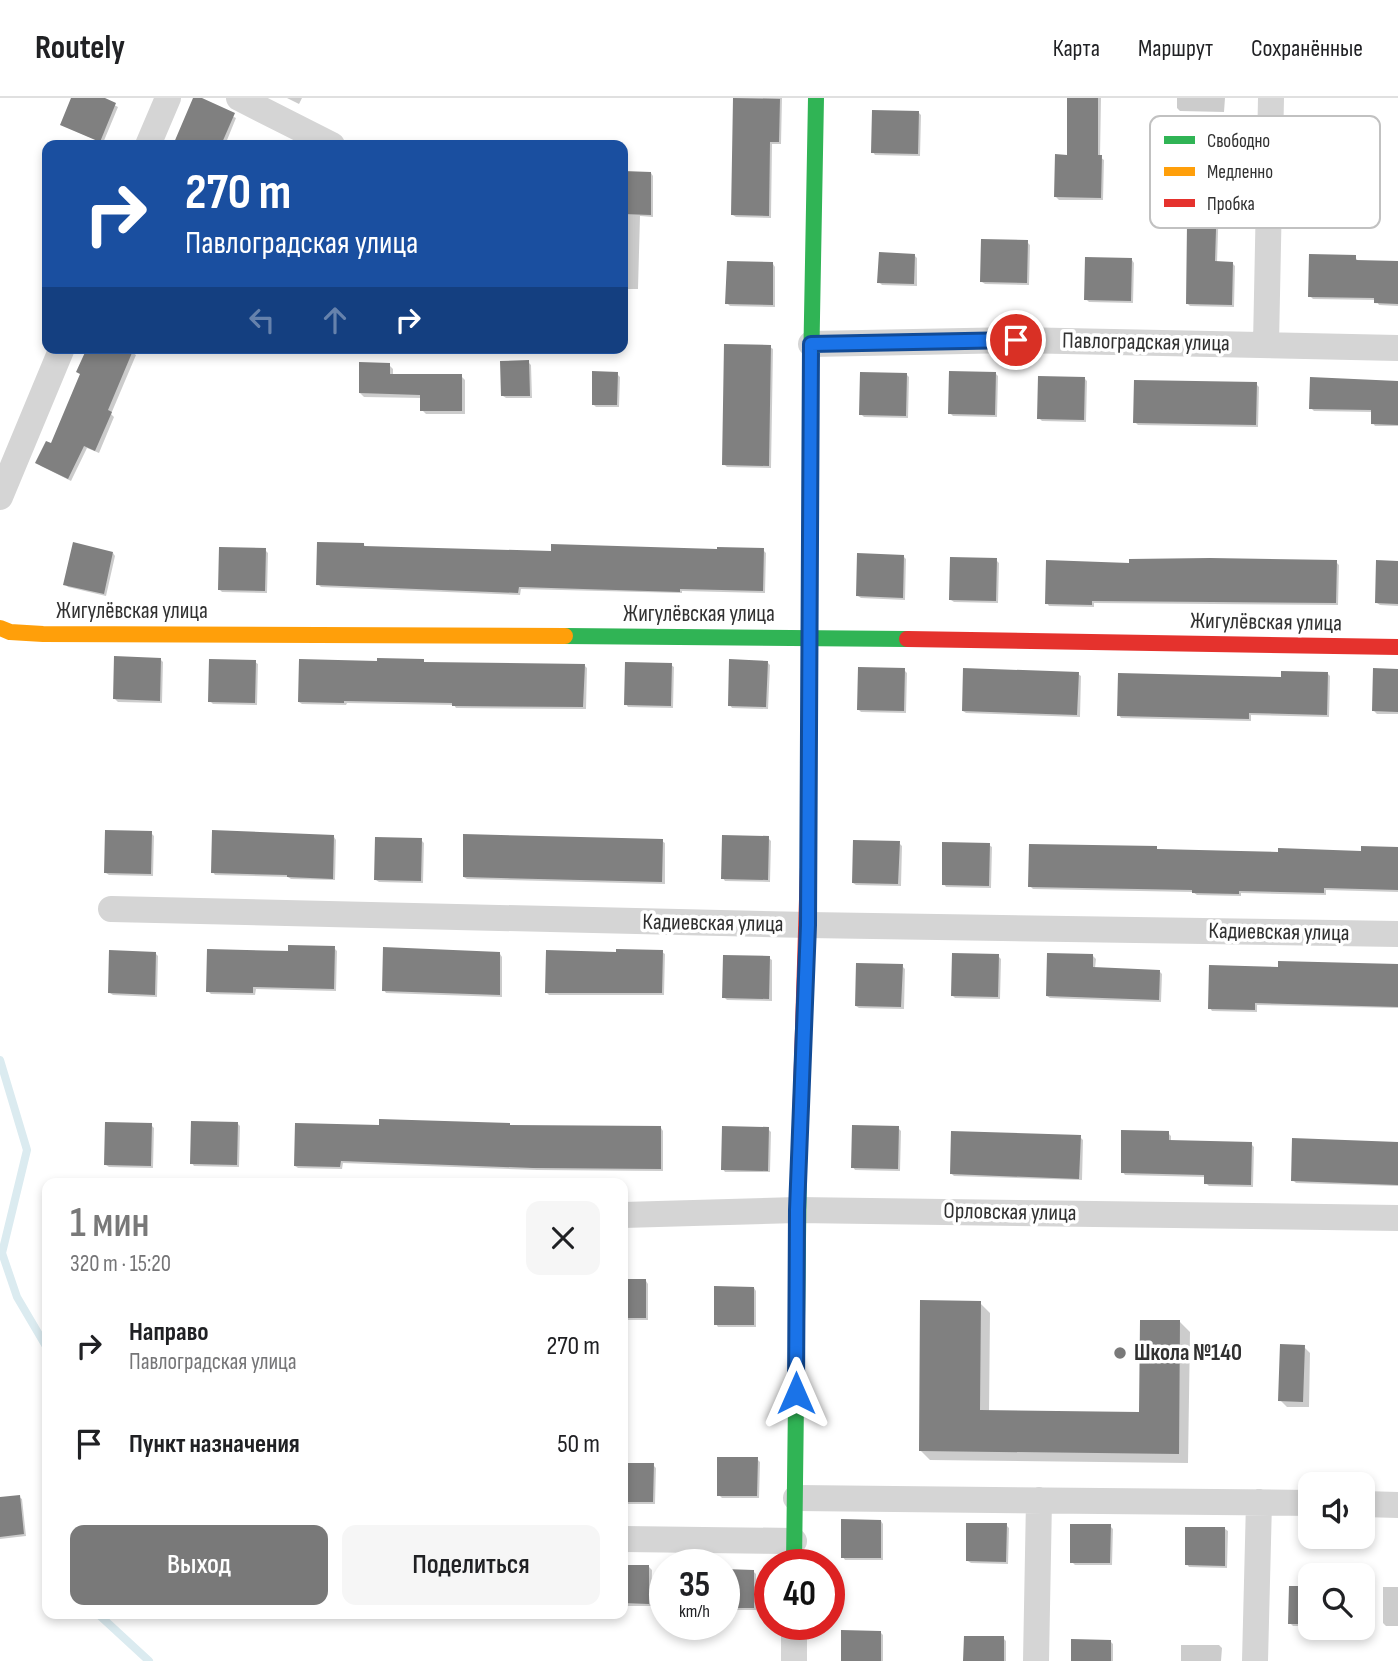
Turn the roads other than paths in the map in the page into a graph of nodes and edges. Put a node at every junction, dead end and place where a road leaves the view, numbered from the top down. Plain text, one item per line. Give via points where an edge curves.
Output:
1 (168, 98) edge
2 (239, 98) edge
3 (816, 98) edge
4 (1271, 98) edge
5 (1271, 116) edge
6 (150, 140) edge
7 (322, 140) edge
8 (1268, 228) edge
9 (811, 344) junction
10 (1266, 345) junction
11 (1398, 348) edge
12 (60, 354) edge
13 (0, 497) edge
14 (0, 628) edge
15 (808, 637) junction
16 (1398, 647) edge
17 (111, 909) dead end
18 (808, 925) junction
19 (1398, 934) edge
20 (797, 1210) junction
21 (628, 1215) edge
22 (1398, 1218) edge
23 (796, 1498) junction
24 (1039, 1500) junction
25 (1259, 1502) junction
26 (1298, 1503) edge
27 (1375, 1504) edge
28 (1398, 1505) edge
29 (628, 1539) edge
30 (794, 1549) edge
31 (754, 1550) edge
32 (794, 1640) edge
33 (793, 1661) edge
34 (1036, 1661) edge
35 (1255, 1661) edge

1 - 6 street
2 - 7 street
3 - 9 street
4 - 5 street
8 - 10 street
9 - 10 street, Павлоградская улица via 1016,340
9 - 15 street
10 - 11 street, Павлоградская улица
12 - 13 street
14 - 15 street, Жигулёвская улица via 57,634
15 - 16 street, Жигулёвская улица
15 - 18 street
17 - 18 street, Кадиевская улица
18 - 19 street, Кадиевская улица
18 - 20 street
20 - 21 street, Орловская улица
20 - 22 street, Орловская улица
20 - 23 street
23 - 24 street
23 - 30 street
24 - 25 street
24 - 34 street
25 - 26 street
25 - 35 street
27 - 28 street
29 - 31 street
32 - 33 street

